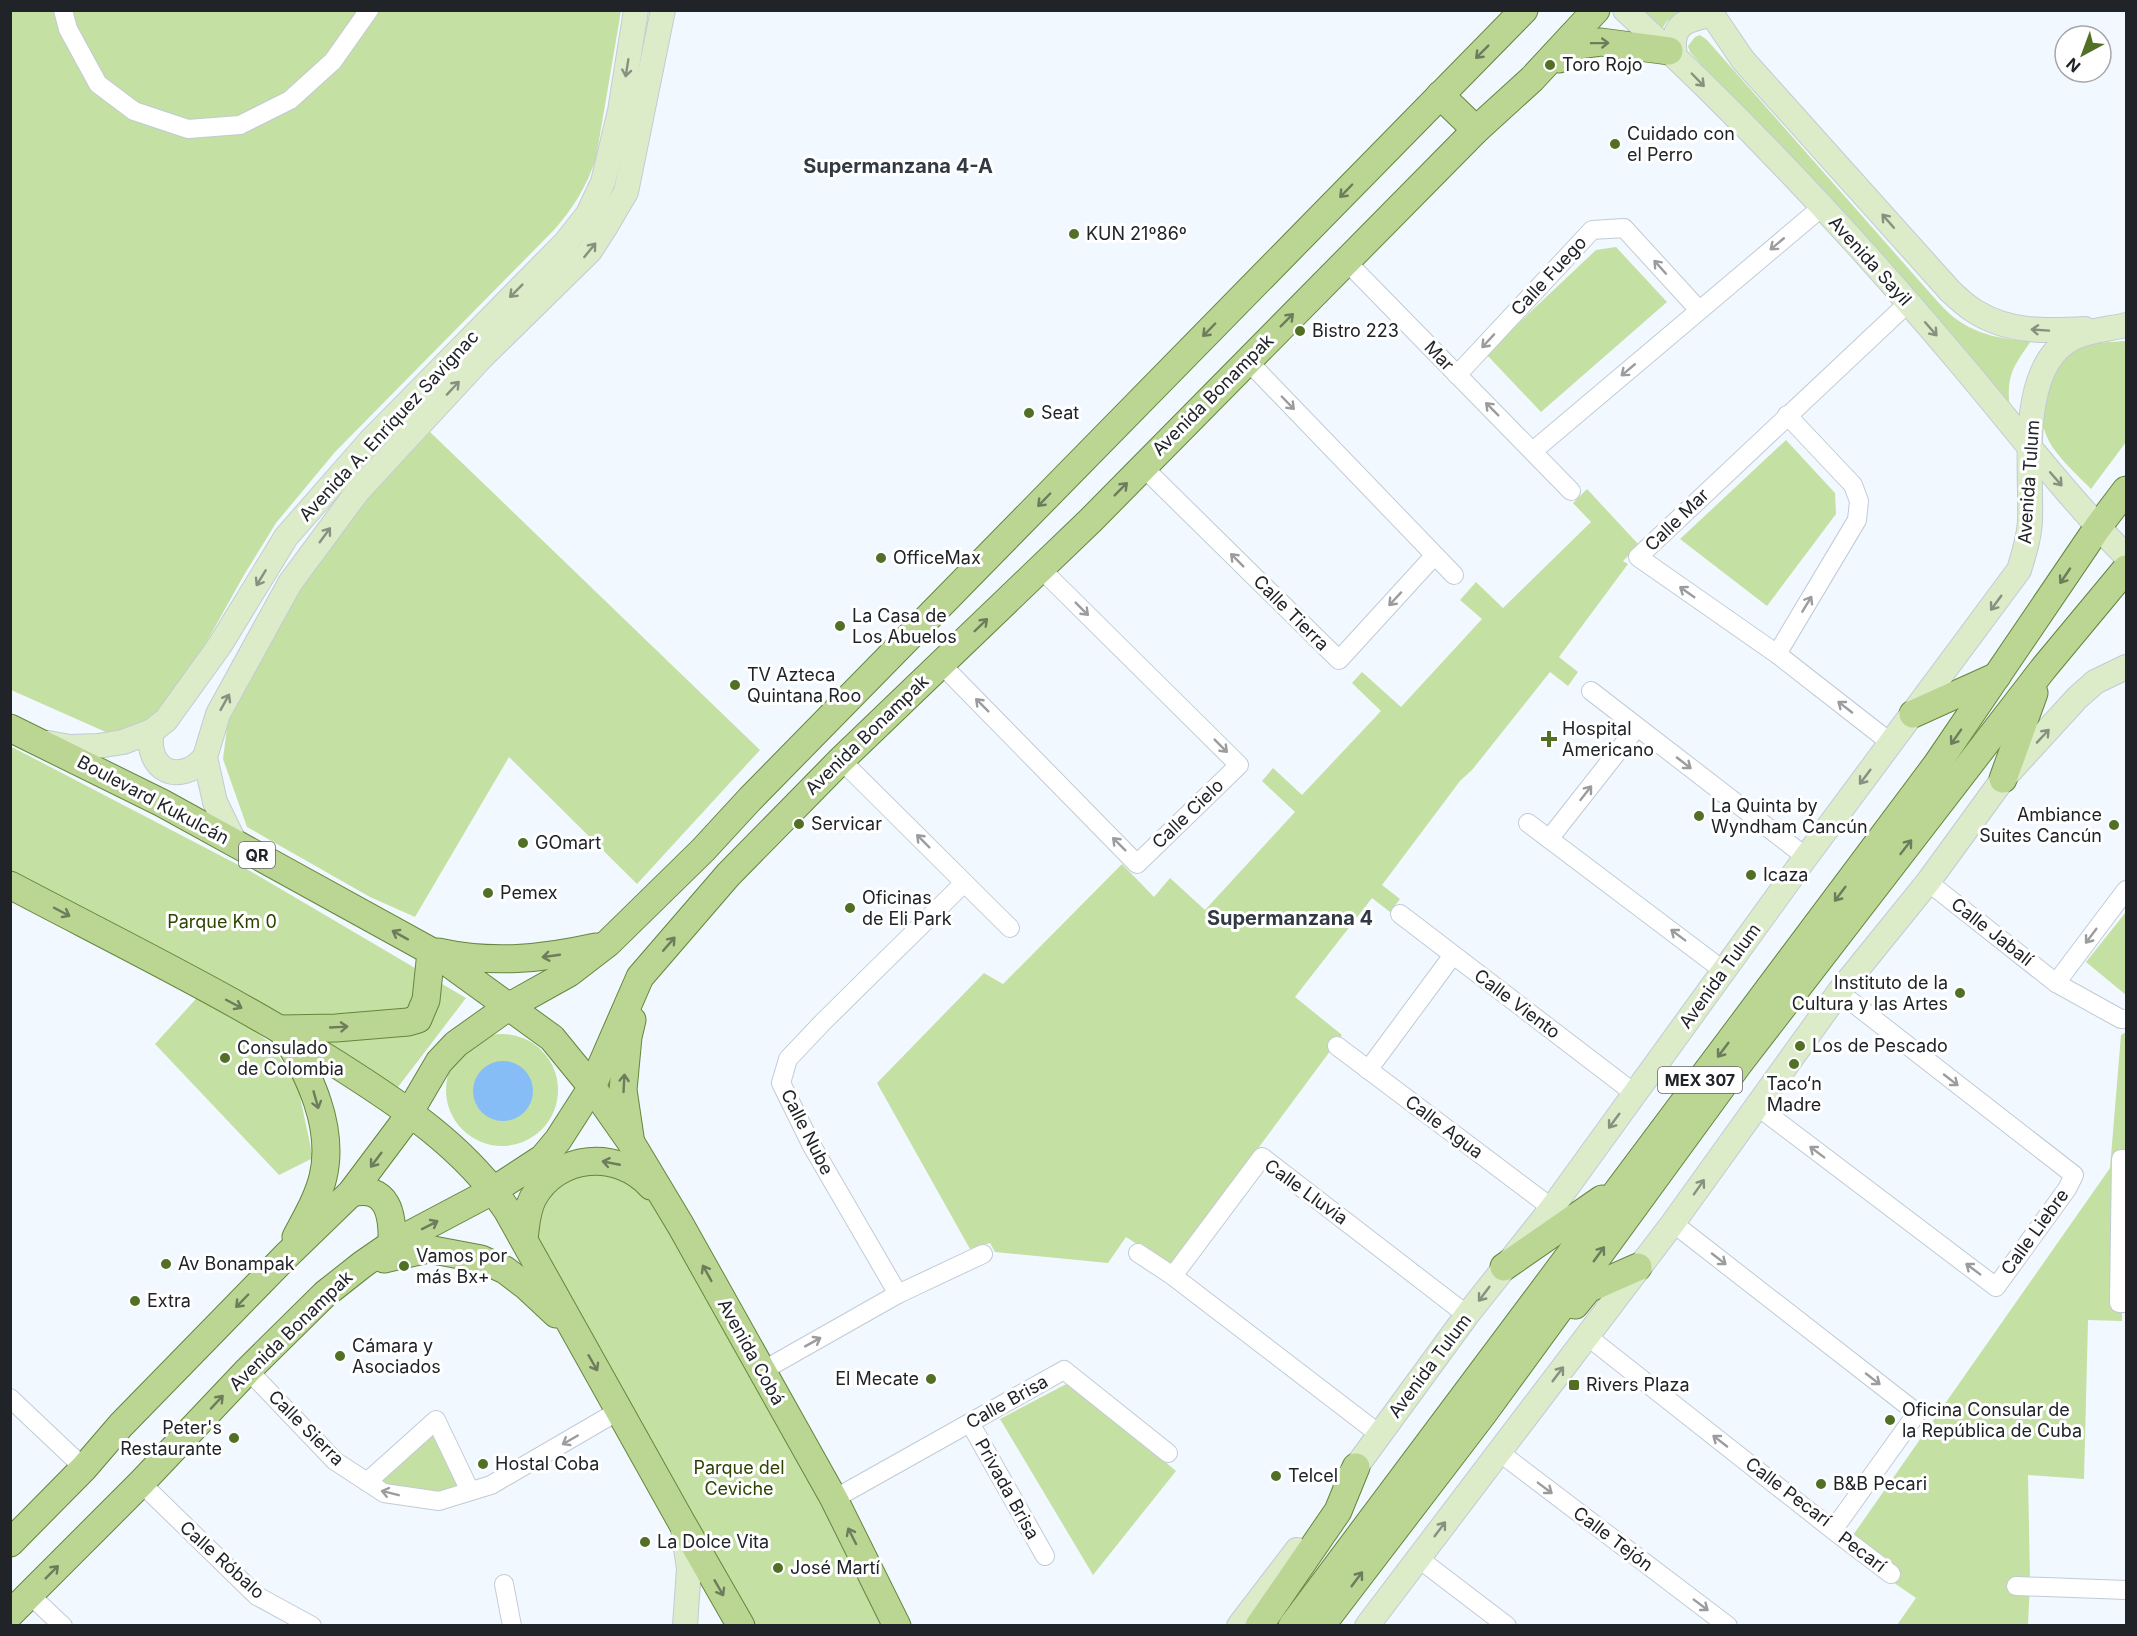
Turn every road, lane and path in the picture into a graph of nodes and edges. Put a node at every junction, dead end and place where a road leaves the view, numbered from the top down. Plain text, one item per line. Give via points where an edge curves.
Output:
1 (63, 10) edge
2 (369, 10) edge
3 (636, 10) edge
4 (663, 10) edge
5 (1524, 10) edge
6 (1596, 10) edge
7 (1625, 10) edge
8 (1710, 12) edge
9 (1672, 54) junction
10 (1532, 79) junction
11 (1440, 95) junction
12 (1476, 130) junction
13 (1822, 207) junction
14 (1346, 261) junction
15 (1908, 303) junction
16 (1699, 310) junction
17 (2124, 326) edge
18 (1247, 360) junction
19 (1457, 375) junction
20 (1787, 414) junction
21 (2029, 449) junction
22 (1533, 451) junction
23 (1143, 467) junction
24 (2127, 490) edge
25 (1571, 491) dead end
26 (2098, 527) junction
27 (1434, 556) junction
28 (2127, 556) edge
29 (1040, 568) junction
30 (2127, 569) edge
31 (1454, 575) dead end
32 (1777, 654) junction
33 (940, 663) junction
34 (2127, 667) edge
35 (2043, 669) junction
36 (1997, 676) junction
37 (1591, 691) dead end
38 (1913, 714) junction
39 (1637, 727) junction
40 (10, 728) edge
41 (152, 731) junction
42 (42, 742) junction
43 (1891, 743) junction
44 (206, 757) junction
45 (841, 760) junction
46 (2003, 779) junction
47 (768, 782) junction
48 (794, 806) junction
49 (1528, 822) dead end
50 (1549, 839) junction
51 (235, 843) junction
52 (703, 850) junction
53 (1806, 857) junction
54 (728, 875) junction
55 (1928, 882) junction
56 (964, 883) junction
57 (10, 885) edge
58 (2127, 890) edge
59 (1400, 914) dead end
60 (1010, 928) dead end
61 (608, 943) junction
62 (428, 950) junction
63 (1453, 955) junction
64 (1725, 971) junction
65 (640, 977) junction
66 (2056, 983) junction
67 (1839, 992) junction
68 (508, 1007) junction
69 (2127, 1019) edge
70 (540, 1028) junction
71 (281, 1029) junction
72 (475, 1029) junction
73 (1337, 1046) dead end
74 (564, 1050) junction
75 (1368, 1070) junction
76 (432, 1075) junction
77 (592, 1087) junction
78 (1634, 1093) junction
79 (1756, 1106) junction
80 (409, 1113) junction
81 (569, 1122) junction
82 (443, 1139) junction
83 (630, 1141) junction
84 (2127, 1159) edge
85 (466, 1161) junction
86 (526, 1170) junction
87 (1622, 1184) junction
88 (494, 1190) junction
89 (351, 1193) junction
90 (1552, 1208) junction
91 (671, 1210) junction
92 (1673, 1223) junction
93 (524, 1239) junction
94 (392, 1244) junction
95 (1138, 1253) dead end
96 (983, 1254) dead end
97 (287, 1255) junction
98 (363, 1264) junction
99 (1504, 1267) junction
100 (1638, 1267) junction
101 (1173, 1276) junction
102 (898, 1294) junction
103 (2127, 1303) edge
104 (1467, 1315) junction
105 (575, 1332) junction
106 (1587, 1336) junction
107 (248, 1370) junction
108 (762, 1371) junction
109 (10, 1398) edge
110 (620, 1410) junction
111 (1483, 1414) junction
112 (970, 1423) junction
113 (1379, 1434) junction
114 (1498, 1452) junction
115 (1168, 1453) dead end
116 (1356, 1467) junction
117 (84, 1468) junction
118 (367, 1482) junction
119 (141, 1483) junction
120 (470, 1491) junction
121 (834, 1499) junction
122 (682, 1524) junction
123 (1833, 1530) junction
124 (10, 1544) edge
125 (1045, 1556) dead end
126 (1418, 1558) junction
127 (1891, 1574) dead end
128 (504, 1584) dead end
129 (2016, 1586) dead end
130 (2127, 1590) edge
131 (30, 1595) junction
132 (10, 1614) edge
133 (63, 1626) edge
134 (312, 1626) edge
135 (512, 1626) edge
136 (685, 1626) edge
137 (741, 1626) edge
138 (897, 1626) edge
139 (1239, 1626) edge
140 (1259, 1626) edge
141 (1292, 1626) edge
142 (1321, 1626) edge
143 (1367, 1626) edge
144 (1507, 1626) edge
145 (1728, 1626) edge

1 - 2 street via 98,84 135,111 188,129 240,125 290,100 333,61
3 -> 41 street, Avenida A. Enríquez Savignac via 615,131 603,182 588,214 566,242 370,440 286,537 220,645 166,720
44 -> 4 street, Avenida A. Enríquez Savignac via 218,714 290,583 358,491 482,357 590,251 606,226 626,192
5 -> 11 main road, Avenida Bonampak
6 - 10 main road, Avenida Bonampak
7 - 9 street, Avenida Sayil
8 - 9 street via 1679,26
17 -> 8 street via 2041,331 2006,325 1976,312 1951,292 1743,60
10 -> 9 main road via 1578,45 1601,42
9 -> 13 street, Avenida Sayil
10 - 12 main road, Avenida Bonampak
11 - 12 main road
11 -> 47 main road, Avenida Bonampak
12 - 14 main road, Avenida Bonampak
13 - 15 street, Avenida Sayil
13 -> 16 street
18 -> 14 main road, Avenida Bonampak
14 - 19 street, Mar
15 - 20 street, Calle Mar
15 -> 21 street, Avenida Sayil
16 -> 19 street, Calle Fuego via 1624,228 1592,230
16 -> 22 street
17 - 21 street, Avenida Tulum via 2074,337 2043,366
18 - 23 main road, Avenida Bonampak
18 -> 27 street
22 -> 19 street, Mar
32 -> 20 street via 1857,520 1859,501 1853,484
32 -> 20 street, Calle Mar via 1638,557
21 -> 26 street, Avenida Sayil
21 -> 38 street, Avenida Tulum via 2030,522 2019,570
22 - 25 street
27 -> 23 street, Calle Tierra via 1339,660
29 -> 23 main road, Avenida Bonampak
24 - 26 main road, MEX 307
26 - 28 street, Avenida Sayil
26 -> 36 main road, MEX 307
27 - 31 street
33 -> 29 main road, Avenida Bonampak
29 -> 33 street, Calle Cielo via 1239,765 1137,864
30 - 35 main road, MEX 307
43 -> 32 street, Calle Mar
33 - 45 main road, Avenida Bonampak
46 -> 34 street via 2083,692
35 - 46 main road
111 -> 35 main road, MEX 307 via 1737,1066
36 - 38 main road
36 -> 87 main road, MEX 307 via 1930,773
37 - 39 street
38 - 43 street, Avenida Tulum
50 -> 39 street
39 -> 53 street
40 - 42 main road, Boulevard Kukulcán / QR
41 - 42 street, Avenida A. Enríquez Savignac via 98,746
41 - 44 street via 149,744 160,767 185,772
42 - 51 main road, Boulevard Kukulcán / QR
43 -> 53 street, Avenida Tulum
44 - 51 street, Avenida A. Enríquez Savignac via 215,802
45 - 48 main road, Avenida Bonampak
56 -> 45 street
46 - 55 street
47 - 48 main road via 765,791 769,804 783,810
47 - 52 main road, Avenida Bonampak
48 - 54 main road, Avenida Bonampak
49 - 50 street
64 -> 50 street
62 -> 51 main road, Boulevard Kukulcán / QR
52 - 54 main road via 714,849 723,854
52 - 61 main road, Avenida Bonampak
53 - 64 street, Avenida Tulum
65 -> 54 main road, Avenida Bonampak
55 - 66 street, Calle Jabalí
55 - 67 street
56 - 60 street
56 - 102 street, Calle Nube via 788,1059 781,1083 812,1146
57 -> 71 main road
58 -> 66 street
59 - 63 street, Calle Viento
61 -> 62 main road via 528,959 459,957
61 - 68 main road, Avenida Bonampak via 569,973
62 - 68 main road, Boulevard Kukulcán / QR
71 -> 62 main road via 408,1022 418,1018 425,1006
63 - 75 street
63 - 78 street, Calle Viento
64 - 78 street, Avenida Tulum
65 - 77 main road, Avenida Bonampak
83 -> 65 main road via 623,1090
66 - 69 street, Calle Jabalí
67 - 79 street
67 -> 79 street, Calle Liebre via 2074,1175 2067,1190 1996,1287
68 - 70 main road, Boulevard Kukulcán
68 - 72 main road, Avenida Bonampak
70 - 72 main road
70 - 74 main road
71 - 80 main road
71 -> 97 main road via 316,1098 326,1158 318,1194
72 - 76 main road, Avenida Bonampak via 439,1062
73 - 75 street, Calle Agua
74 - 77 main road, Avenida Cobá
74 - 81 main road via 570,1082
75 - 90 street, Calle Agua
76 - 80 main road, Avenida Bonampak
76 - 82 main road via 435,1121
77 - 81 main road, Avenida Bonampak
77 - 83 main road, Avenida Cobá
78 -> 90 street, Avenida Tulum
92 -> 79 street
80 - 82 main road
80 -> 89 main road, Avenida Bonampak
81 - 86 main road, Avenida Bonampak via 543,1158
82 - 85 main road
83 - 91 main road, Avenida Cobá
84 - 103 street via 2121,1159 2119,1303
85 - 86 main road via 481,1167
85 - 88 main road
86 - 88 main road, Avenida Bonampak
87 - 99 main road
87 - 141 main road, MEX 307
88 - 93 main road
94 -> 88 main road, Avenida Bonampak
89 - 94 main road via 368,1191 383,1200 393,1224
89 - 97 main road, Avenida Bonampak
90 - 99 street, Avenida Tulum
91 -> 93 main road via 645,1179 626,1166 608,1161 579,1162 554,1174 539,1188 528,1209
108 -> 91 main road, Avenida Cobá
92 - 100 street
92 -> 123 street, Calle Pecarí via 1917,1413
93 - 105 main road
94 - 98 main road, Avenida Bonampak
95 - 101 street
96 - 102 street
97 -> 117 main road, Avenida Bonampak
98 - 105 main road via 428,1249 482,1259 526,1286
98 - 107 main road, Avenida Bonampak via 325,1294
99 -> 104 street, Avenida Tulum
100 - 106 street
100 - 111 main road via 1588,1289
101 - 104 street, Calle Lluvia via 1262,1157
101 - 113 street
108 -> 102 street
104 - 113 street, Avenida Tulum
105 -> 110 main road
114 -> 106 street
123 -> 106 street, Calle Pecarí
107 - 118 street, Calle Sierra via 335,1461
119 -> 107 main road, Avenida Bonampak
108 - 121 main road, Avenida Cobá
109 - 117 street
110 -> 120 street, Calle Sierra via 491,1485
110 - 122 main road
142 -> 111 main road, MEX 307
112 - 115 street, Calle Brisa via 1064,1370
112 - 121 street, Calle Brisa
112 - 125 street, Privada Brisa
113 - 116 street, Avenida Tulum
126 -> 114 street
114 -> 145 street, Calle Tejón
116 - 139 street, Avenida Tulum
116 - 140 main road via 1338,1511
117 - 124 main road, Avenida Bonampak
120 -> 118 street, Calle Sierra via 439,1501 384,1493
118 - 120 street via 436,1420
131 -> 119 main road, Avenida Bonampak
119 - 134 street, Calle Róbalo via 257,1596
138 -> 121 main road, Avenida Cobá
122 - 136 street via 689,1568
122 -> 137 main road
123 - 127 street, Pecarí
126 - 143 street
126 - 144 street
128 - 135 street
129 - 130 street
131 - 132 main road, Avenida Bonampak
131 - 133 street

